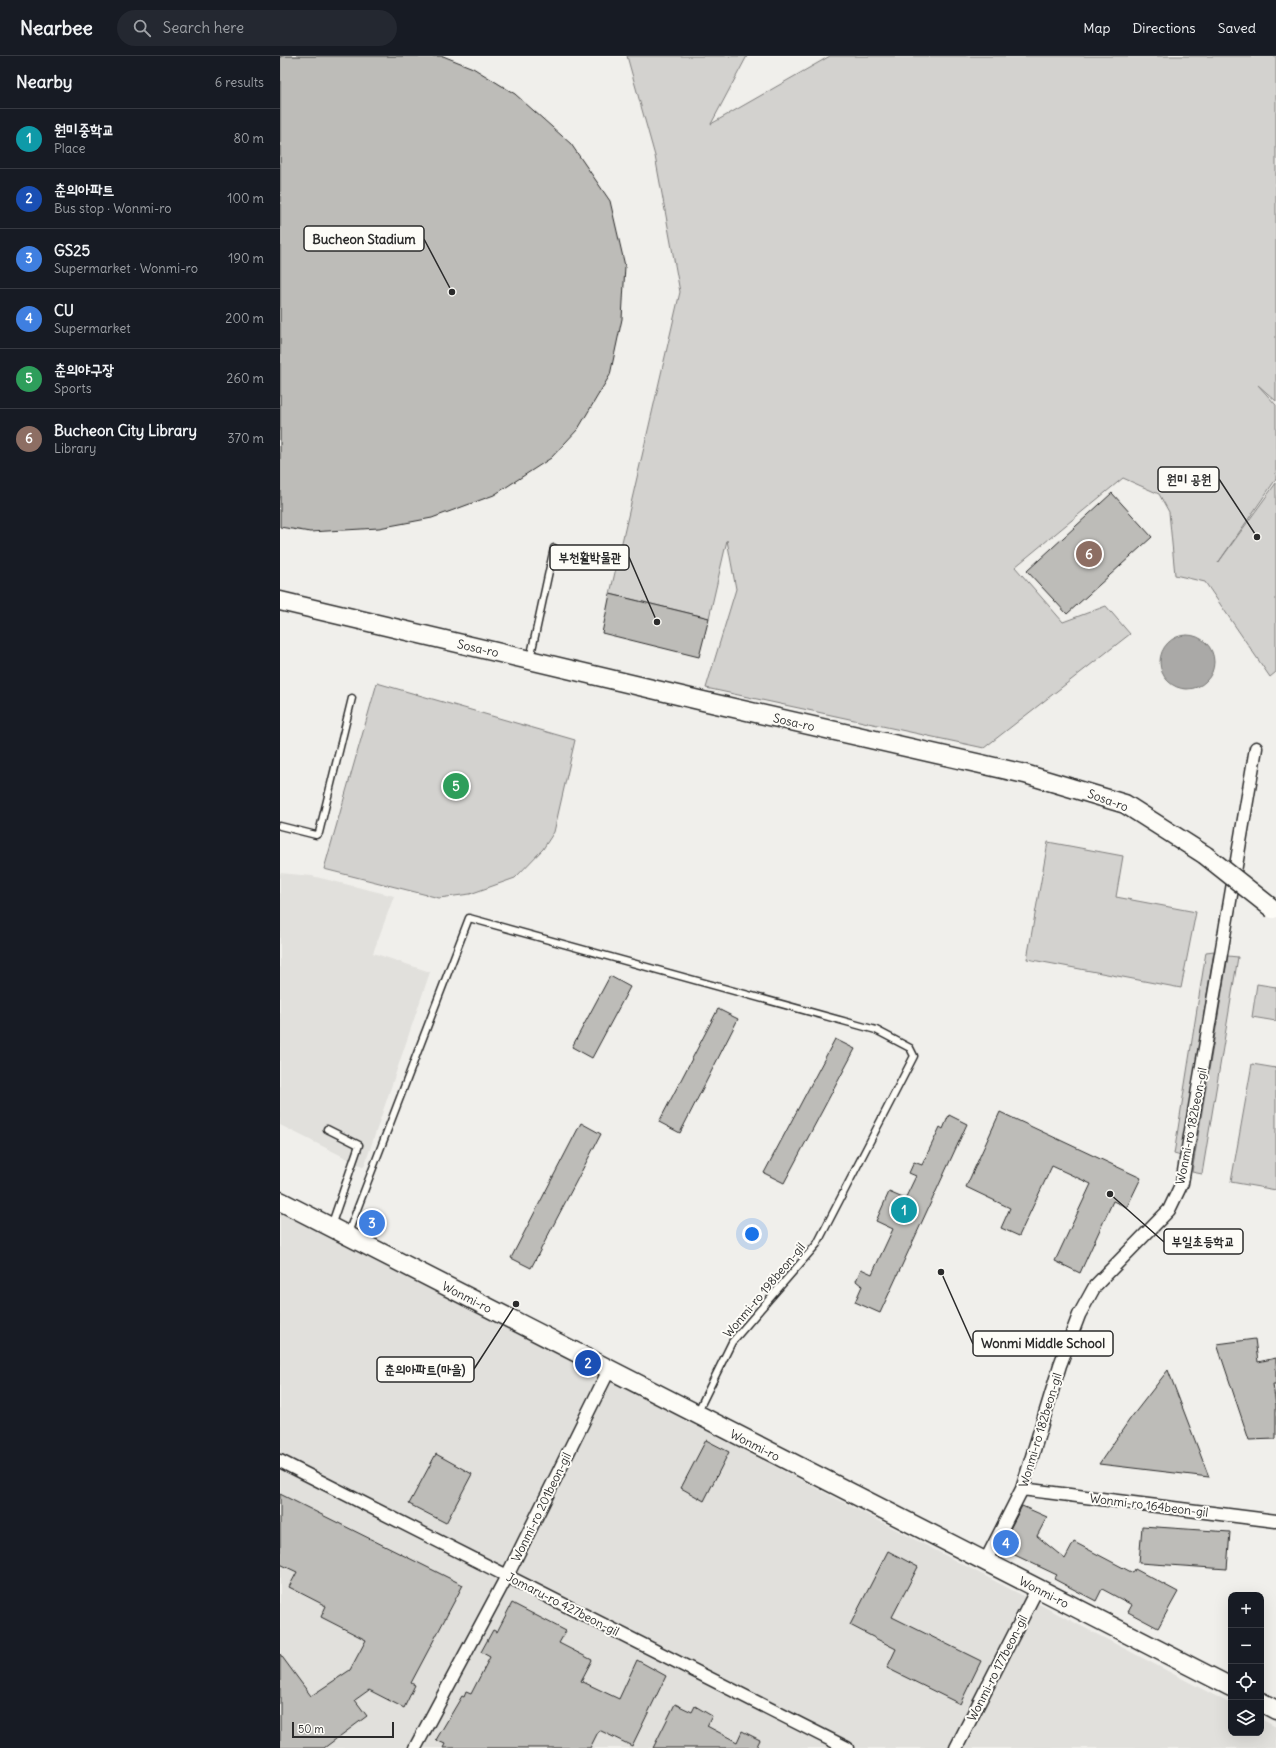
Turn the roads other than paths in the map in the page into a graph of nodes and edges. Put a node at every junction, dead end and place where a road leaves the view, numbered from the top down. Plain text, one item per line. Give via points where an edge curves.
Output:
1 (554, 548) dead end
2 (280, 601) edge
3 (529, 660) junction
4 (352, 698) dead end
5 (1256, 748) dead end
6 (280, 826) edge
7 (1274, 911) edge
8 (327, 1129) dead end
9 (280, 1202) edge
10 (330, 1227) junction
11 (347, 1236) junction
12 (610, 1370) junction
13 (696, 1415) junction
14 (280, 1461) edge
15 (1022, 1489) junction
16 (1276, 1522) edge
17 (985, 1562) junction
18 (507, 1576) junction
19 (1037, 1589) junction
20 (1228, 1685) edge
21 (1264, 1704) edge
22 (1276, 1710) edge
23 (416, 1748) edge
24 (847, 1748) edge
25 (956, 1748) edge

1 - 3 lane
2 - 3 street, Sosa-ro
3 - 7 street, Sosa-ro, bridge via 1025,774 1125,804 1205,855
4 - 6 lane via 319,833 316,835
5 - 15 street, Wonmi-ro 182beon-gil via 1182,1183 1169,1210 1095,1286 1079,1315 1060,1365
8 - 10 lane via 359,1145
9 - 10 street, Wonmi-ro
10 - 11 street, Wonmi-ro
11 - 12 street, Wonmi-ro
11 - 13 lane, Wonmi-ro 198beon-gil via 469,918 876,1030 910,1048 914,1056 817,1244 732,1342
12 - 13 street, Wonmi-ro
12 - 18 street, Wonmi-ro 201beon-gil
13 - 17 street, Wonmi-ro
14 - 18 street, Jomaru-ro 427beon-gil
15 - 16 street, Wonmi-ro 164beon-gil
15 - 17 street, Wonmi-ro 182beon-gil
17 - 19 street, Wonmi-ro
18 - 23 street, Wonmi-ro 201beon-gil
18 - 24 street, Jomaru-ro 427beon-gil
19 - 20 street, Wonmi-ro
19 - 25 street, Wonmi-ro 177beon-gil
21 - 22 street

